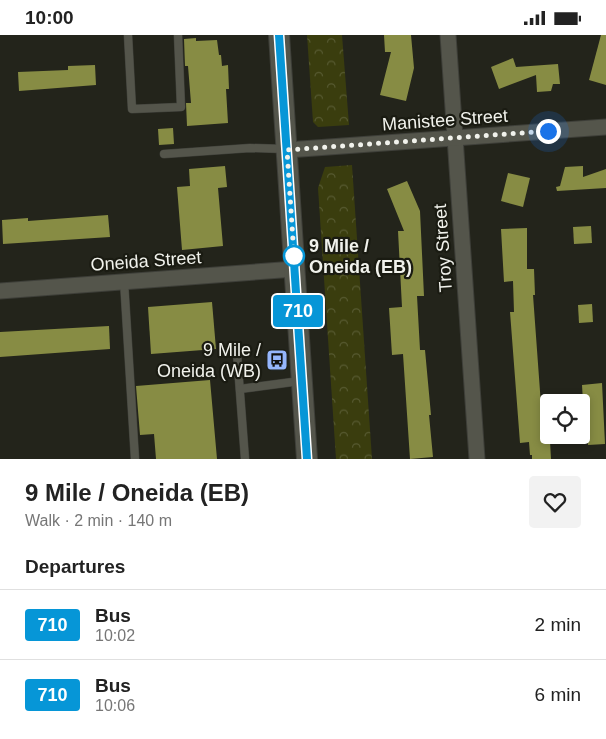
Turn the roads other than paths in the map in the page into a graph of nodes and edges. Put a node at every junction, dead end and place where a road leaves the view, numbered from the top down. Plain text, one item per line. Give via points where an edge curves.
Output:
1 (128, 35) edge
2 (178, 35) edge
3 (279, 35) edge
4 (448, 35) edge
5 (606, 127) edge
6 (454, 138) junction
7 (287, 150) junction
8 (164, 154) dead end
9 (295, 269) junction
10 (124, 281) junction
11 (0, 291) edge
12 (237, 353) dead end
13 (303, 381) junction
14 (240, 389) junction
15 (135, 459) edge
16 (245, 459) edge
17 (307, 459) edge
18 (477, 459) edge

1 - 2 lane via 132,109 181,107
3 - 7 main road
4 - 6 street, Troy Street
5 - 6 street, Manistee Street
6 - 7 street, Manistee Street
6 - 18 street, Troy Street
7 - 8 lane via 250,148
7 - 9 main road
9 - 10 street, Oneida Street
9 - 13 main road
10 - 11 street, Oneida Street
10 - 15 lane
12 - 14 lane
13 - 14 lane
13 - 17 main road
14 - 16 lane

